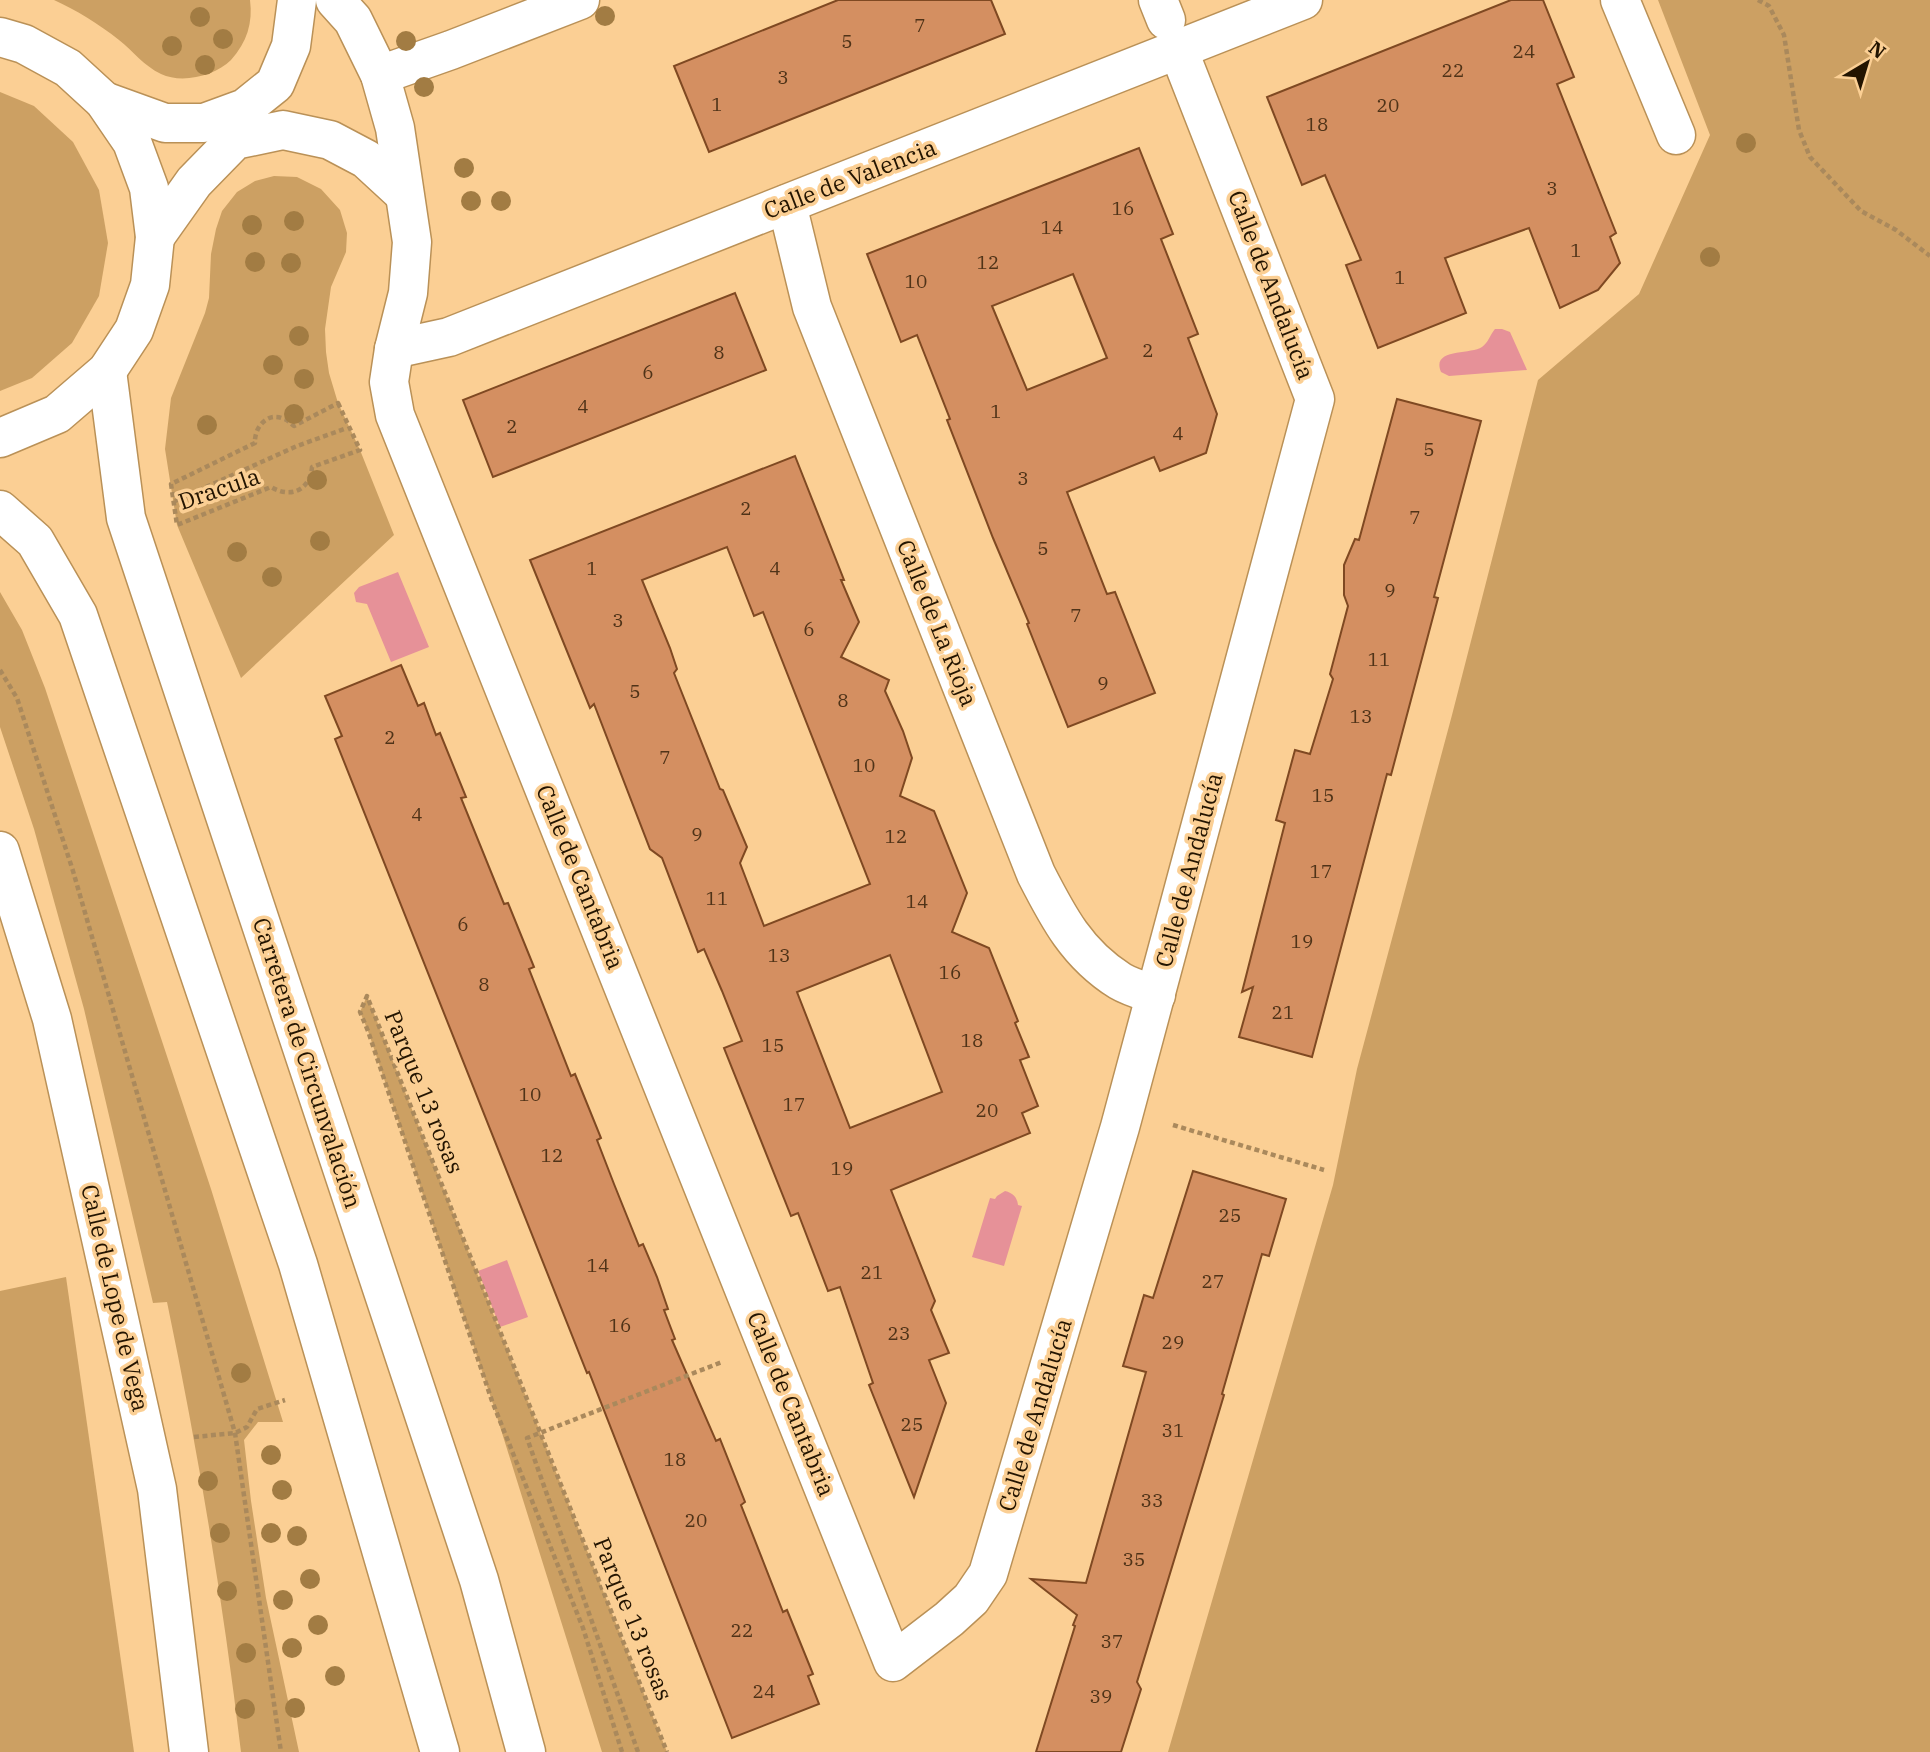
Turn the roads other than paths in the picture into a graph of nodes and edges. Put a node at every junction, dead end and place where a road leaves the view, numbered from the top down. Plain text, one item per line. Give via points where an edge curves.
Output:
1 (297, 0) edge
2 (335, 0) edge
3 (580, 0) edge
4 (1304, 0) edge
5 (1620, 0) edge
6 (1167, 23) edge
7 (0, 37) edge
8 (380, 75) junction
9 (104, 101) junction
10 (1676, 135) dead end
11 (404, 194) junction
12 (787, 204) junction
13 (155, 237) junction
14 (394, 349) junction
15 (107, 371) junction
16 (0, 438) edge
17 (0, 510) edge
18 (0, 852) edge
19 (1156, 995) junction
20 (893, 1662) joint
21 (189, 1752) edge
22 (440, 1752) edge
23 (526, 1752) edge

1 - 9 street via 291,46 275,84 245,108 204,123 164,123
2 - 8 street, Calle de Cantabria via 353,20
3 - 8 street
4 - 6 street, Calle de Valencia
5 - 10 street
6 - 12 street, Calle de Valencia
6 - 19 street, Calle de Andalucía via 1315,399
7 - 9 street via 24,44 68,68
8 - 11 street, Calle de Cantabria via 395,128
9 - 13 street via 132,142 149,188
11 - 13 street via 366,159 330,140 283,130 235,140 194,182
11 - 14 street, Calle de Cantabria via 411,242 408,293
12 - 14 street, Calle de Valencia via 449,337
12 - 19 street, Calle de La Rioja via 812,307 1036,874 1061,923 1093,962 1122,982
13 - 15 street via 150,285 134,330
14 - 20 street, Calle de Cantabria via 388,383 395,415
15 - 16 street via 57,414
15 - 23 street, Carretera de Circunvalación via 125,518 479,1580
17 - 22 street via 35,541 78,615 298,1264
18 - 21 street, Calle de Lope de Vega via 52,1019 158,1489
19 - 20 street, Calle de Andalucía via 988,1574 971,1599

